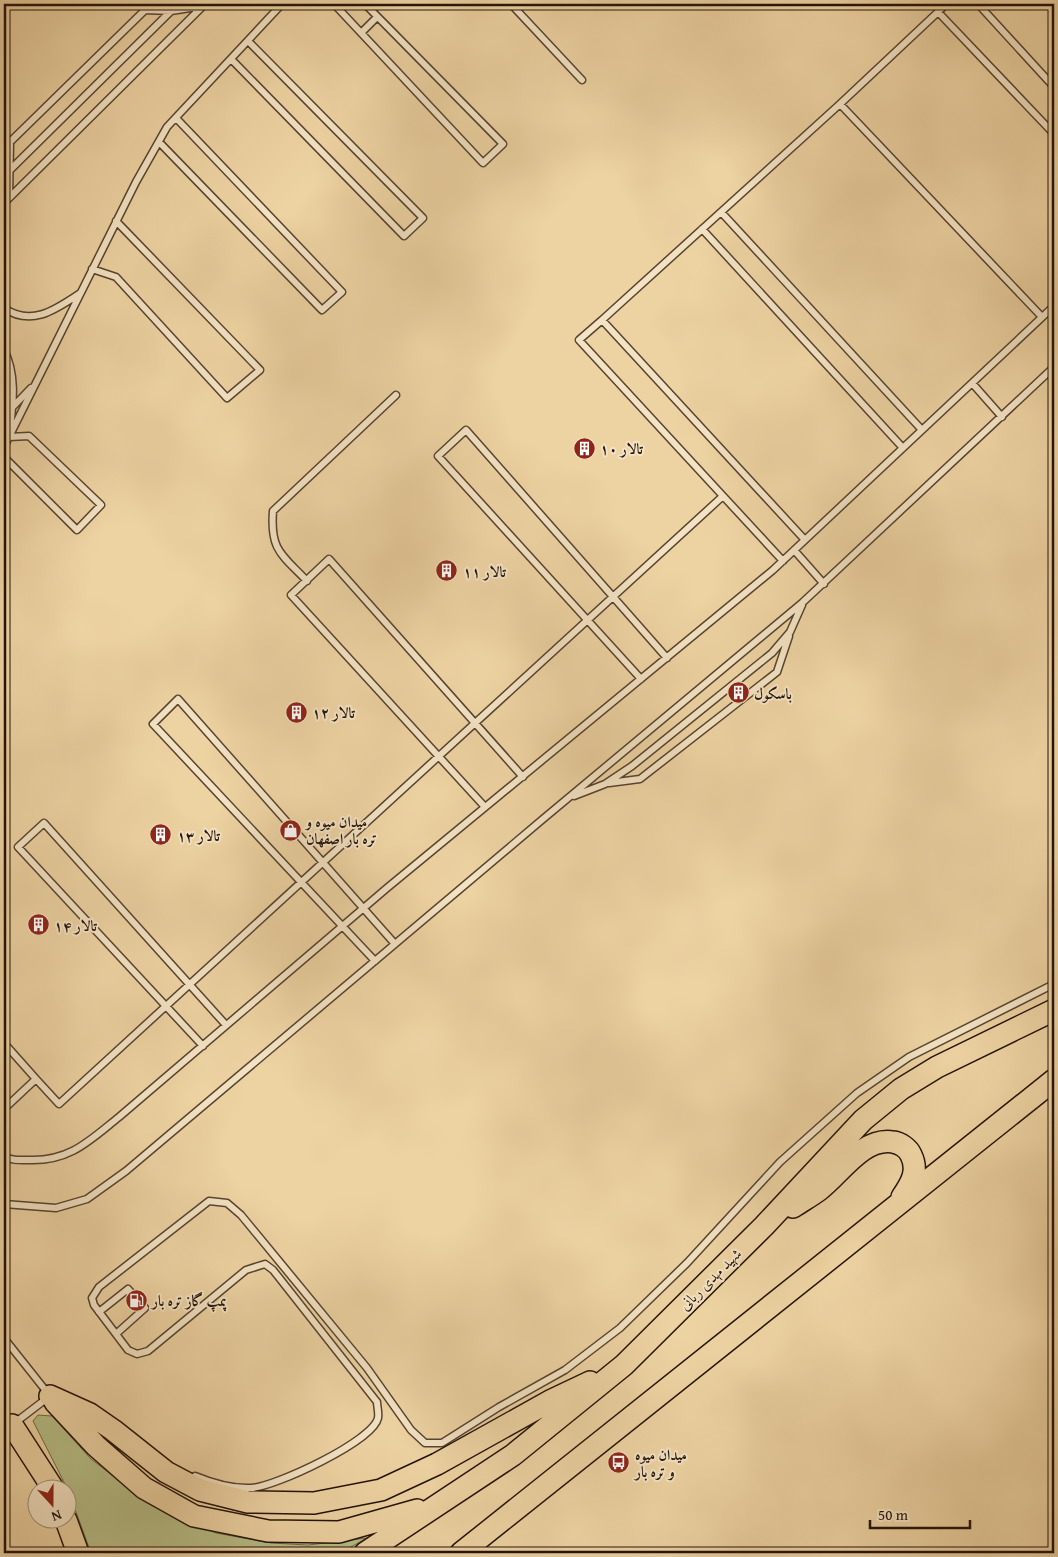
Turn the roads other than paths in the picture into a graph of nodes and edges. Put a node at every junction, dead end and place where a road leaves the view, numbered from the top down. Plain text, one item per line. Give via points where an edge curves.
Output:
1 (282, 4) edge
2 (334, 4) edge
3 (365, 4) edge
4 (511, 4) edge
5 (946, 4) edge
6 (978, 4) edge
7 (204, 5) edge
8 (172, 11) junction
9 (938, 12) junction
10 (377, 17) junction
11 (361, 32) junction
12 (248, 41) junction
13 (231, 59) junction
14 (582, 80) dead end
15 (1054, 87) edge
16 (840, 104) junction
17 (176, 118) junction
18 (1054, 134) edge
19 (158, 142) junction
20 (9, 171) junction
21 (6, 201) edge
22 (721, 212) junction
23 (116, 221) junction
24 (702, 229) junction
25 (92, 269) junction
26 (80, 293) junction
27 (1054, 306) edge
28 (4, 308) edge
29 (1042, 317) junction
30 (602, 320) junction
31 (4, 350) edge
32 (1054, 367) edge
33 (36, 382) junction
34 (972, 383) junction
35 (396, 395) dead end
36 (12, 409) junction
37 (4, 416) edge
38 (1002, 416) junction
39 (922, 430) junction
40 (9, 437) junction
41 (4, 447) edge
42 (903, 448) junction
43 (4, 457) edge
44 (723, 496) junction
45 (805, 540) junction
46 (794, 550) junction
47 (783, 561) junction
48 (306, 581) junction
49 (824, 584) junction
50 (613, 597) junction
51 (802, 603) junction
52 (587, 620) junction
53 (790, 632) junction
54 (667, 658) junction
55 (641, 679) junction
56 (475, 723) junction
57 (438, 756) junction
58 (522, 777) junction
59 (605, 784) junction
60 (568, 798) junction
61 (485, 808) junction
62 (323, 862) junction
63 (302, 882) junction
64 (364, 908) junction
65 (343, 926) junction
66 (395, 944) junction
67 (375, 961) junction
68 (189, 984) junction
69 (1054, 984) edge
70 (166, 1006) junction
71 (1054, 1010) edge
72 (226, 1025) junction
73 (4, 1043) edge
74 (203, 1046) junction
75 (36, 1079) junction
76 (1054, 1080) edge
77 (4, 1109) edge
78 (4, 1156) edge
79 (899, 1202) junction
80 (4, 1204) edge
81 (764, 1226) junction
82 (99, 1312) junction
83 (116, 1334) junction
84 (4, 1338) edge
85 (624, 1365) junction
86 (50, 1396) junction
87 (8, 1420) edge
88 (141, 1451) junction
89 (175, 1468) dead end
90 (191, 1474) dead end
91 (47, 1480) edge
92 (434, 1505) junction
93 (70, 1530) edge
94 (78, 1553) edge
95 (365, 1553) edge
96 (462, 1553) edge

1 - 12 lane
2 - 11 lane
3 - 10 lane
4 - 14 lane
5 - 9 lane
6 - 15 lane
7 - 8 lane
7 - 21 lane
8 - 20 lane
8 - 20 lane via 145,10 10,142
9 - 16 lane
9 - 18 lane
10 - 11 lane
10 - 11 lane via 503,144 483,163
12 - 13 lane
12 - 13 lane via 423,218 404,236
13 - 17 lane
16 - 22 lane
16 - 29 lane
17 - 19 lane
17 - 19 lane via 342,292 322,310
19 - 23 lane
20 - 21 lane
22 - 24 lane
22 - 39 lane
23 - 25 lane
23 - 25 lane via 260,370 227,398 116,277
24 - 30 lane
24 - 42 lane
25 - 26 lane
26 - 28 lane via 45,315 30,318 12,314
26 - 33 lane
27 - 29 lane
29 - 34 lane
30 - 44 lane via 580,340
30 - 45 lane
31 - 36 lane via 10,361
32 - 38 lane
33 - 36 lane
33 - 40 lane
34 - 38 lane
34 - 39 lane
35 - 48 lane via 273,511 272,532 276,548
36 - 37 lane
36 - 40 lane
38 - 49 lane
39 - 42 lane
40 - 41 lane
40 - 43 lane via 29,436 101,505 77,530
42 - 45 lane
44 - 47 lane
44 - 50 lane
45 - 46 lane
46 - 47 lane
46 - 49 lane
47 - 54 lane
48 - 56 lane via 329,559
48 - 57 lane via 291,595
49 - 51 lane
50 - 52 lane
50 - 52 lane via 466,430 438,456
50 - 54 lane
51 - 53 lane
51 - 60 lane
52 - 55 lane
52 - 56 lane
53 - 59 lane via 772,653 632,766
53 - 59 lane via 777,672 640,778
54 - 55 lane
55 - 58 lane
56 - 57 lane
56 - 58 lane
57 - 61 lane
57 - 62 lane
58 - 61 lane
59 - 60 lane
60 - 66 lane
61 - 64 lane
62 - 63 lane
62 - 63 lane via 178,699 153,724
62 - 64 lane
63 - 65 lane
63 - 68 lane
64 - 65 lane
64 - 66 lane
65 - 67 lane
65 - 72 lane
66 - 67 lane
67 - 80 lane via 126,1171 87,1199 56,1208
68 - 70 lane
68 - 70 lane via 44,822 18,847
68 - 72 lane
69 - 82 lane via 909,1057 857,1093 780,1162 687,1263 620,1328 564,1370 442,1443 425,1443 411,1430 367,1368 288,1270 227,1203 209,1201 99,1287 92,1298
70 - 74 lane
70 - 75 lane via 59,1104
71 - 81 highway, شهید مهدی ربانی via 937,1067 901,1089 863,1120
72 - 74 lane
73 - 75 lane
74 - 78 lane via 73,1153 49,1161 11,1160
75 - 77 lane
76 - 79 highway
79 - 81 highway via 912,1182 915,1168 911,1154 900,1143 883,1141 865,1148 819,1190
79 - 96 highway
81 - 85 highway, شهید مهدی ربانی
82 - 83 lane
82 - 83 lane via 128,1289 145,1308
83 - 90 lane via 128,1350 137,1354 148,1351 246,1270 265,1264 377,1402 378,1418 368,1433 343,1450 279,1481 251,1488 212,1483
84 - 86 lane
85 - 88 highway via 381,1490 314,1502 248,1502 200,1490 166,1472
85 - 92 highway, شهید مهدی ربانی via 513,1455
86 - 87 lane
86 - 88 highway via 90,1414
86 - 92 highway via 96,1446 144,1488 194,1516 268,1531 339,1532
87 - 91 highway
88 - 89 lane
92 - 95 highway, شهید مهدی ربانی
93 - 94 highway

